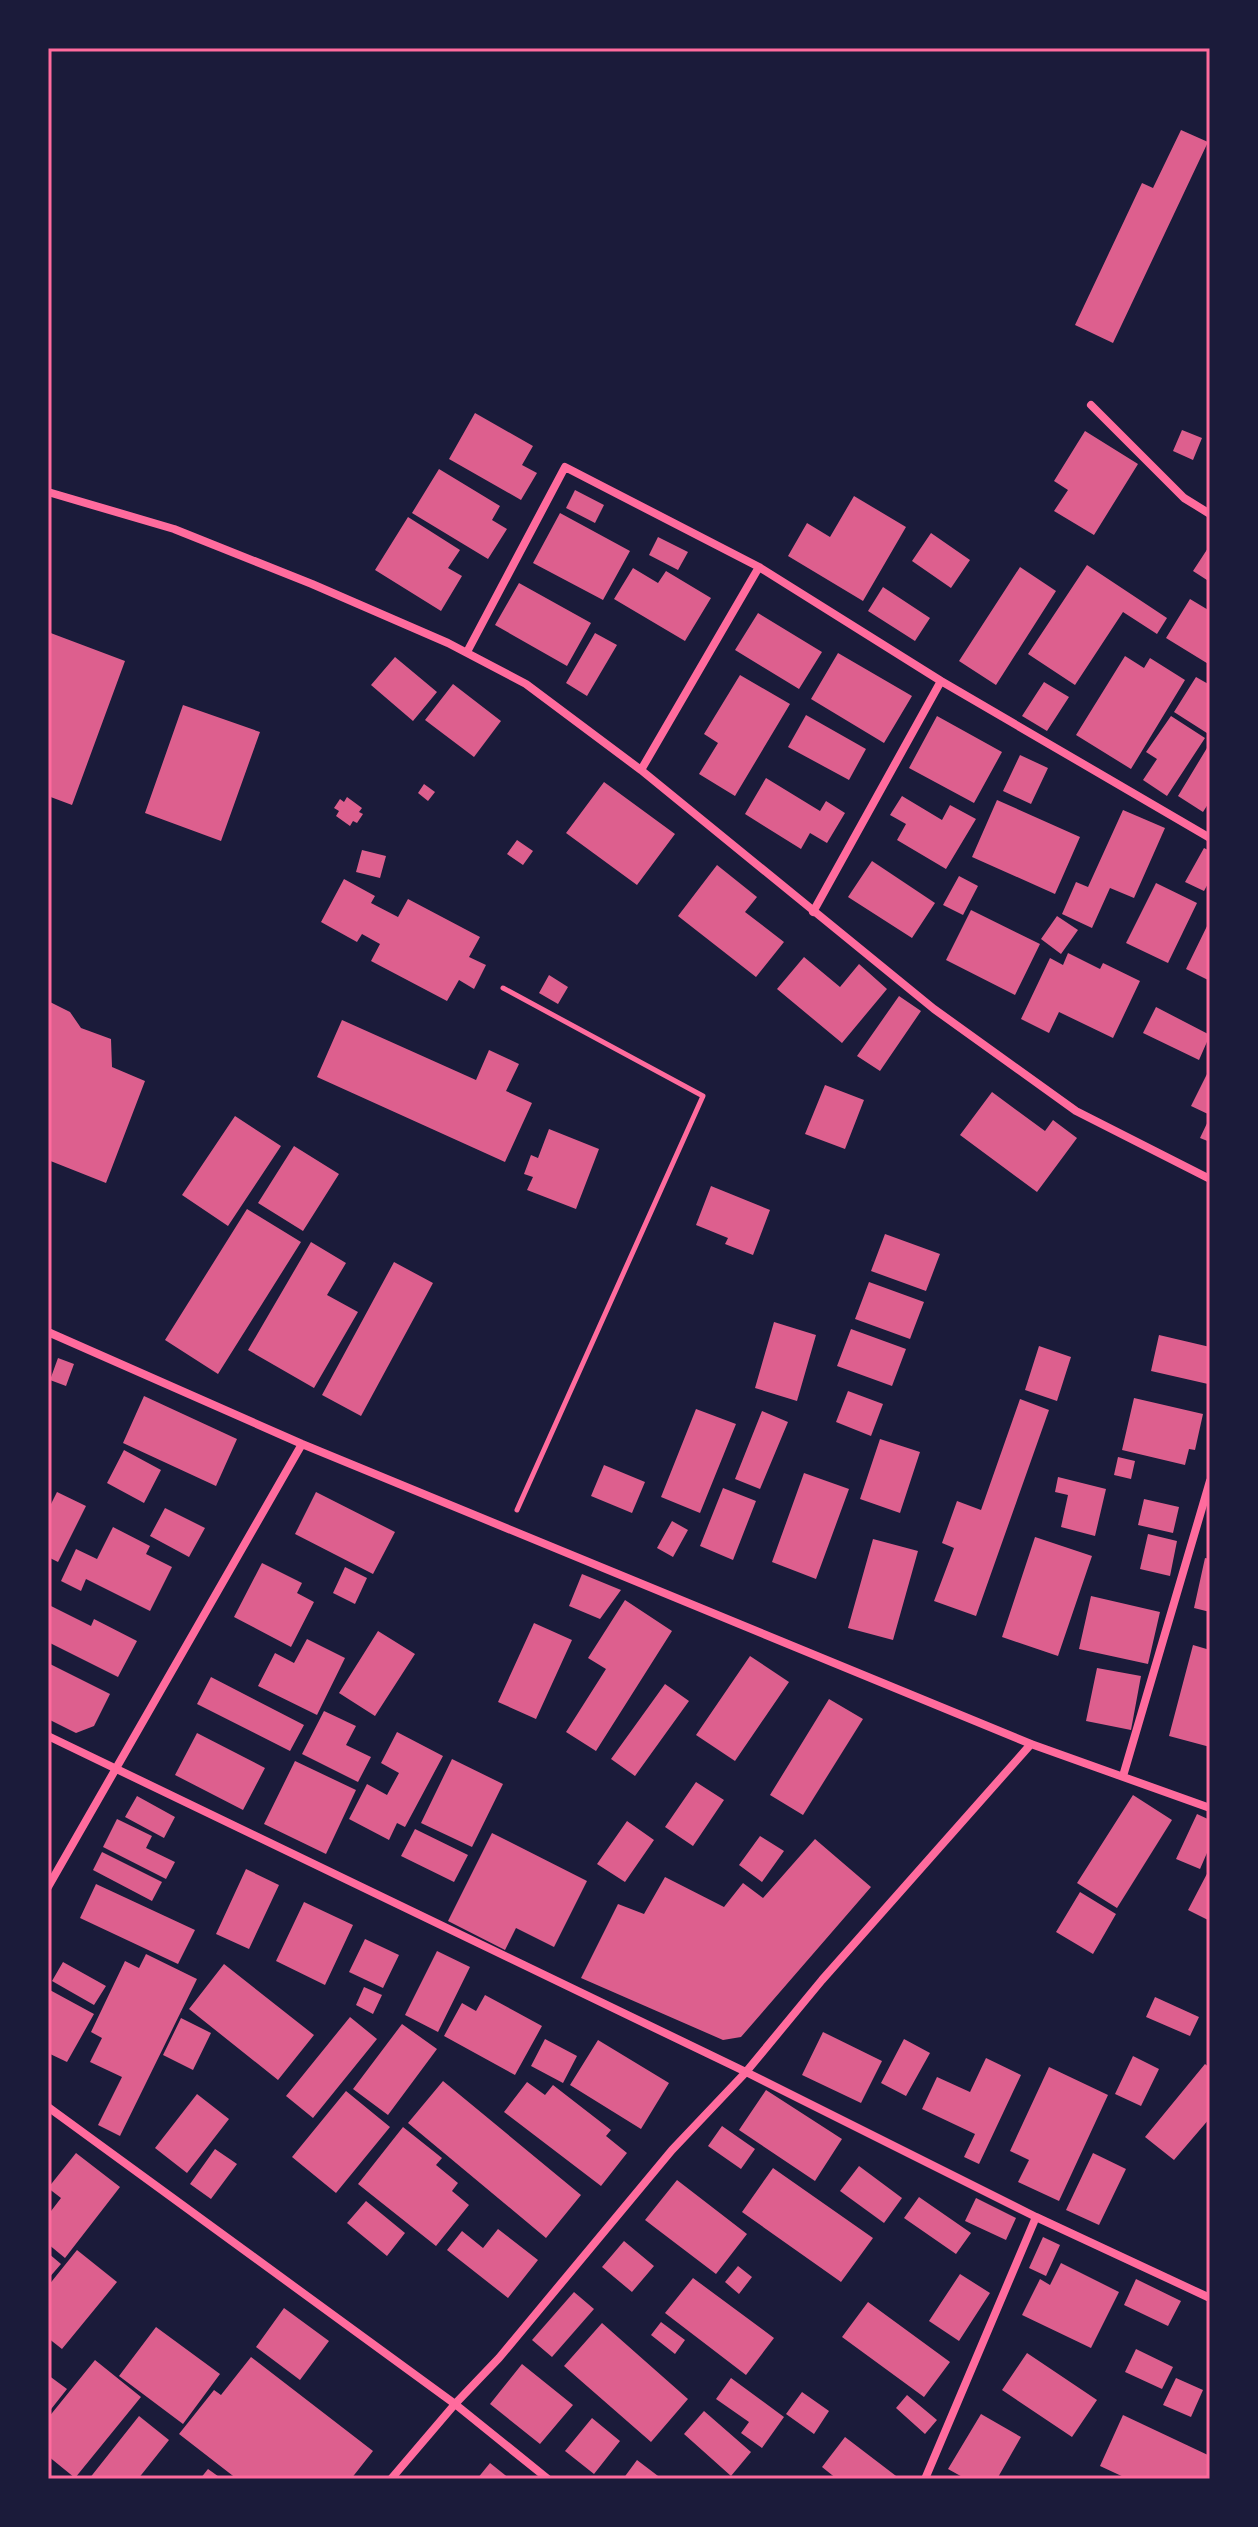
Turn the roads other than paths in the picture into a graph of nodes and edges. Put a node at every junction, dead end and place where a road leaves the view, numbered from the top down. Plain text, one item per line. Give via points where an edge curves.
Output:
1 (1091, 405) dead end
2 (48, 492) edge
3 (1210, 514) edge
4 (759, 567) junction
5 (467, 652) junction
6 (941, 681) junction
7 (641, 770) junction
8 (1210, 838) edge
9 (813, 912) junction
10 (1210, 1179) edge
11 (48, 1332) edge
12 (302, 1444) junction
13 (1210, 1481) edge
14 (48, 1736) edge
15 (1031, 1744) junction
16 (115, 1767) junction
17 (1123, 1776) junction
18 (1210, 1808) edge
19 (48, 1887) edge
20 (746, 2072) junction
21 (48, 2107) edge
22 (1036, 2217) junction
23 (1210, 2298) edge
24 (455, 2404) junction
25 (391, 2479) edge
26 (548, 2479) edge
27 (925, 2479) edge

1 - 3 street via 1184,498
2 - 5 street via 174,529
4 - 5 street via 565,467
4 - 6 street
4 - 7 street
5 - 7 street via 526,684
6 - 8 street
6 - 9 street
7 - 9 street
9 - 10 street via 934,1009 1076,1111
11 - 12 street
12 - 15 street
12 - 16 street
13 - 17 street
14 - 16 street
15 - 17 street
15 - 20 street
16 - 19 street
16 - 20 street
17 - 18 street
20 - 22 street
20 - 24 street via 672,2150
21 - 24 street
22 - 23 street
22 - 27 street
24 - 25 street
24 - 26 street

